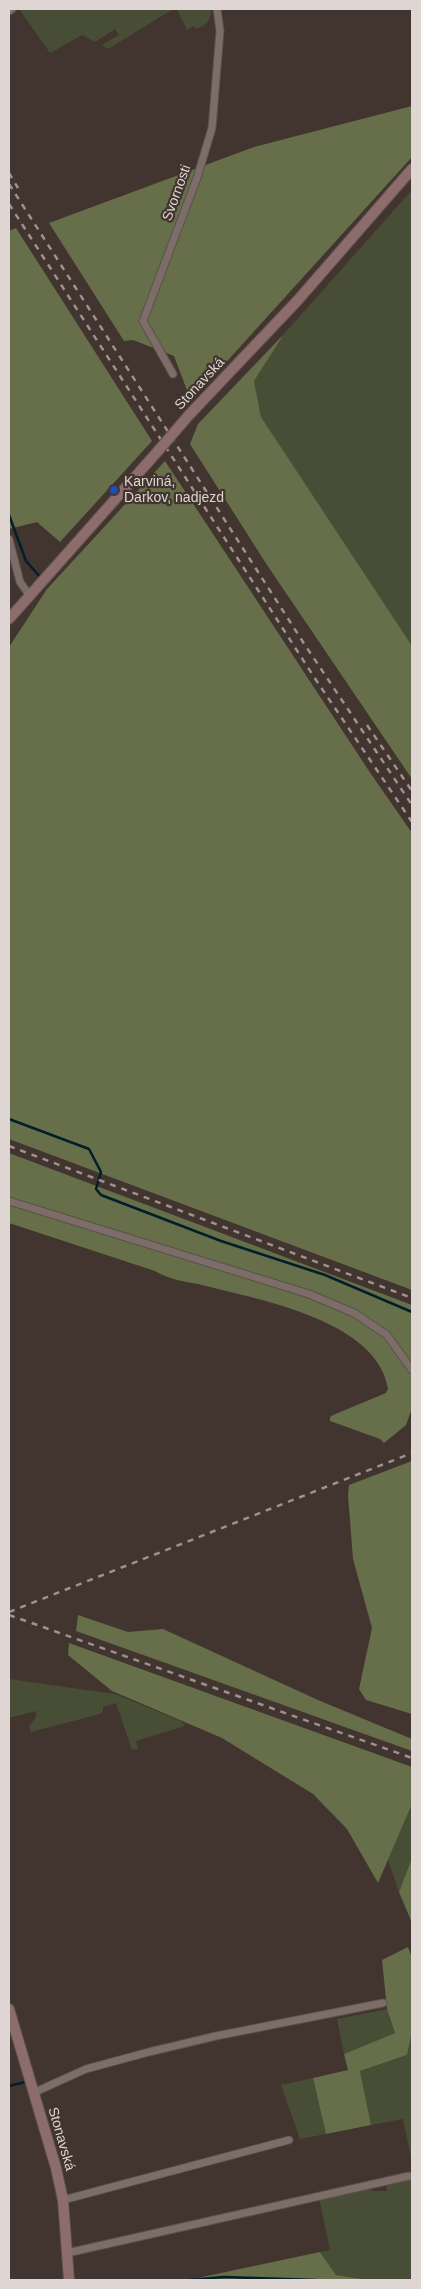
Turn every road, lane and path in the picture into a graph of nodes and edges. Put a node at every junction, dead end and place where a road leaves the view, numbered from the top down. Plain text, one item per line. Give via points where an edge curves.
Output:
1 (12, 9) edge
2 (217, 9) edge
3 (9, 11) edge
4 (412, 169) edge
5 (173, 374) dead end
6 (9, 539) edge
7 (30, 596) junction
8 (9, 619) edge
9 (9, 1201) edge
10 (412, 1370) edge
11 (383, 2003) dead end
12 (9, 2009) edge
13 (33, 2093) junction
14 (289, 2140) dead end
15 (409, 2176) dead end
16 (62, 2200) junction
17 (67, 2253) junction
18 (69, 2280) edge

1 - 3 street
2 - 5 street, Svornosti via 220,30 212,128 197,178 143,321
4 - 7 street, Stonavská, bridge
6 - 7 street via 20,582
7 - 8 street, Stonavská
9 - 10 street via 309,1294 354,1313 387,1335
11 - 13 street via 149,2052 86,2069
12 - 13 street, Stonavská
13 - 16 street, Stonavská via 56,2168
14 - 16 street
15 - 17 street
16 - 17 street, Stonavská
17 - 18 street, Stonavská

